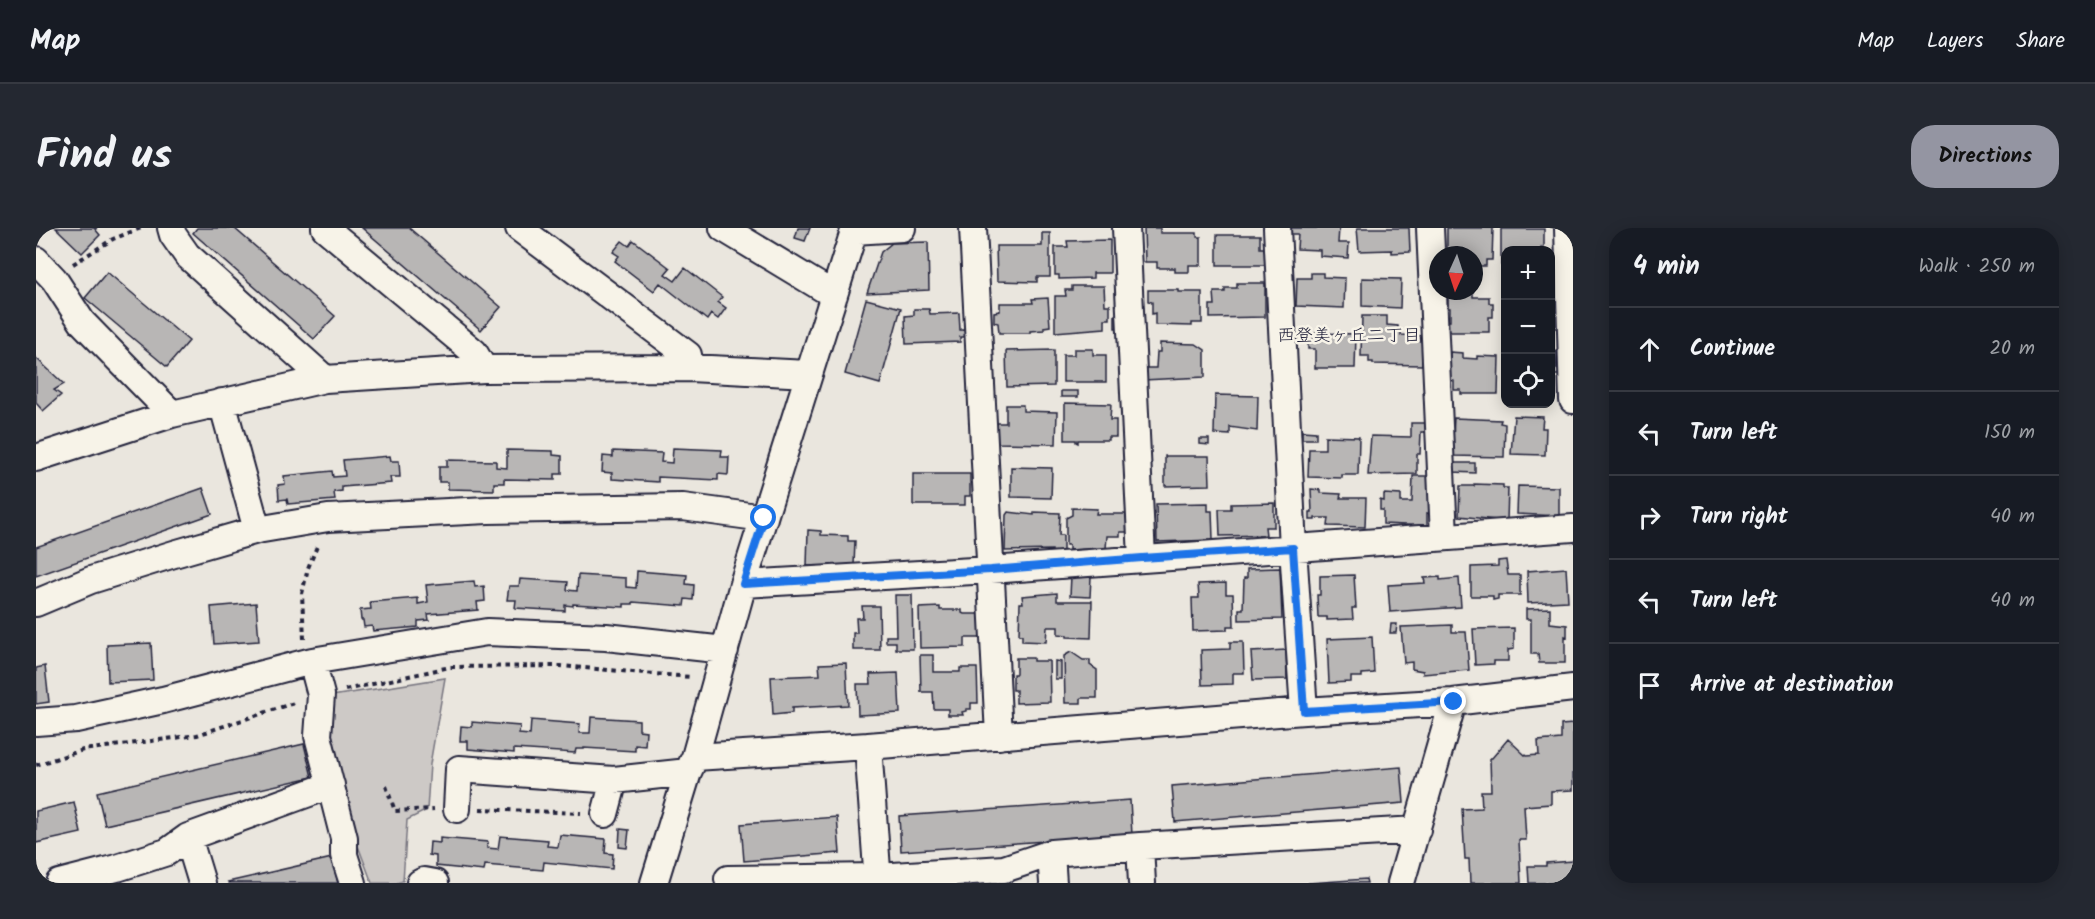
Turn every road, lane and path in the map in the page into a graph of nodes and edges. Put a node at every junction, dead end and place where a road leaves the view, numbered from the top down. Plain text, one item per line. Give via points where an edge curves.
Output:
1 (141, 228) edge
2 (171, 228) edge
3 (325, 228) edge
4 (519, 228) edge
5 (723, 228) edge
6 (902, 228) edge
7 (973, 228) edge
8 (1126, 228) edge
9 (1277, 228) edge
10 (1430, 228) edge
11 (1568, 228) edge
12 (855, 229) edge
13 (36, 260) edge
14 (54, 279) junction
15 (834, 295) junction
16 (690, 368) junction
17 (484, 369) junction
18 (808, 374) junction
19 (325, 379) junction
20 (1573, 400) edge
21 (222, 402) junction
22 (172, 414) junction
23 (36, 458) edge
24 (328, 518) junction
25 (764, 518) junction
26 (1573, 528) edge
27 (257, 530) junction
28 (1444, 536) junction
29 (1293, 548) junction
30 (1142, 558) junction
31 (991, 570) junction
32 (743, 584) junction
33 (36, 603) edge
34 (725, 650) junction
35 (312, 661) junction
36 (700, 677) dead end
37 (1573, 688) edge
38 (321, 695) junction
39 (1454, 702) junction
40 (1304, 711) junction
41 (36, 723) edge
42 (999, 736) junction
43 (868, 746) junction
44 (692, 764) junction
45 (36, 765) edge
46 (614, 780) junction
47 (331, 785) junction
48 (386, 786) dead end
49 (457, 808) junction
50 (605, 814) joint
51 (1417, 830) junction
52 (188, 837) junction
53 (1140, 846) junction
54 (1051, 853) junction
55 (728, 879) dead end
56 (877, 880) edge
57 (58, 883) edge
58 (202, 883) edge
59 (353, 883) edge
60 (420, 883) edge
61 (435, 883) edge
62 (654, 883) edge
63 (1053, 883) edge
64 (1142, 883) edge
65 (1401, 883) edge

1 - 14 path via 113,238
2 - 19 street via 187,255
3 - 17 street via 474,352
4 - 16 street via 688,355
5 - 15 street
6 - 12 street
7 - 31 street
8 - 30 street
9 - 29 street
10 - 28 street
11 - 20 street
12 - 15 street
13 - 14 street
14 - 22 street via 82,322
15 - 18 street
16 - 17 street
16 - 18 street
17 - 19 street
18 - 25 street
19 - 21 street
21 - 22 street
21 - 27 street
22 - 23 street
24 - 25 street via 488,510 683,507
24 - 27 street
24 - 35 path via 302,594 304,640
25 - 32 street
26 - 28 street
27 - 33 street via 91,580
28 - 29 street
29 - 30 street
29 - 40 street
30 - 31 street
31 - 32 street
31 - 42 street
32 - 34 street
34 - 35 street via 606,637 487,632
34 - 44 street
35 - 38 street
35 - 41 street via 120,710
36 - 38 path via 561,666 450,667
37 - 39 street
38 - 45 path via 197,735 83,750
38 - 47 street via 318,736
39 - 40 street
39 - 51 street
40 - 42 street
42 - 43 street
43 - 44 street
43 - 56 street
44 - 46 street
44 - 62 street
46 - 49 street via 459,770
46 - 50 street
47 - 52 street
47 - 59 street
48 - 49 path via 394,811
49 - 50 path
51 - 53 street
51 - 65 street
52 - 57 street via 166,852
52 - 58 street
53 - 54 street
53 - 64 street
54 - 56 street via 1004,868
54 - 63 street
55 - 56 street
60 - 61 street

